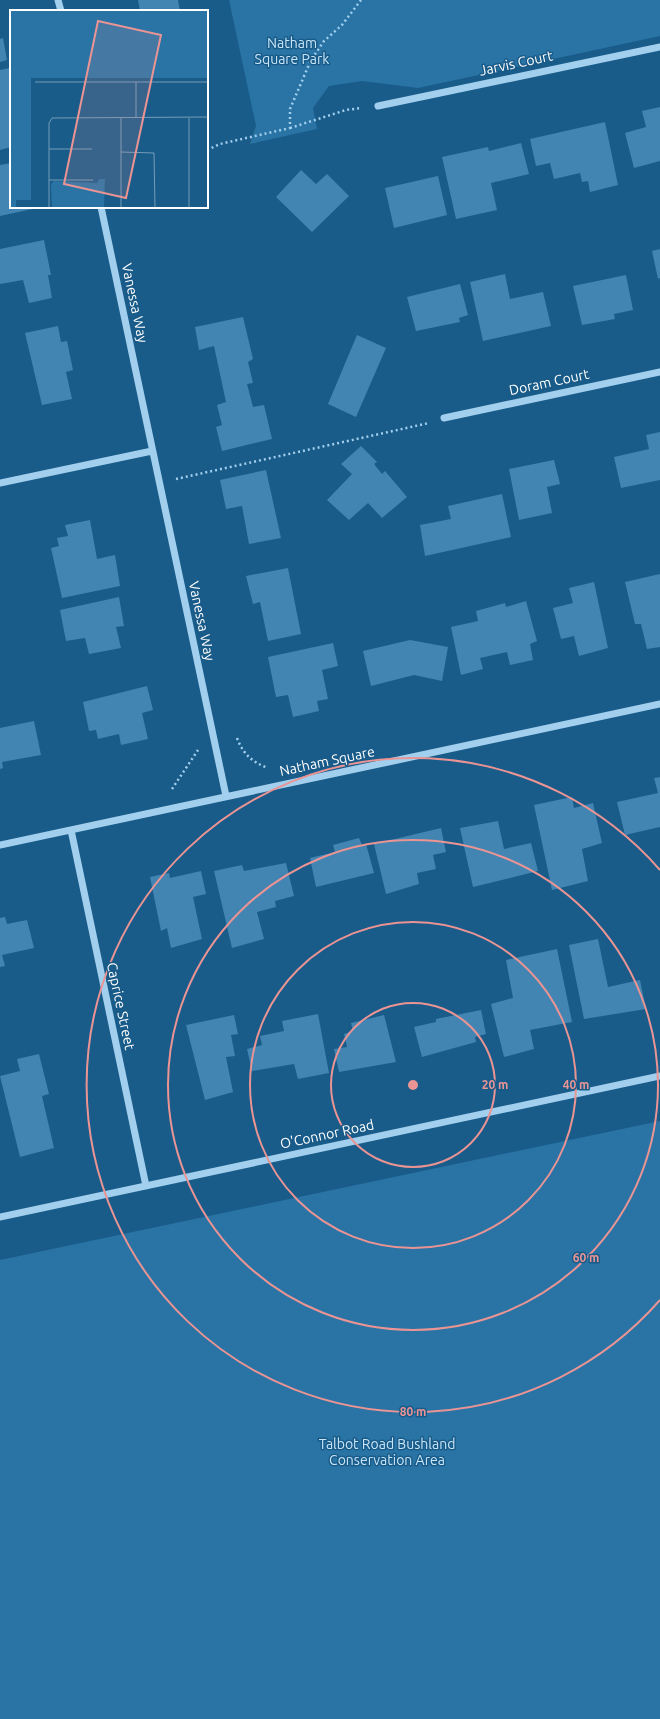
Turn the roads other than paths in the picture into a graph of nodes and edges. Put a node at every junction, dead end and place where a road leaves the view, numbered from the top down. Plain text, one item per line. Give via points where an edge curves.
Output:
1 (58, 0) edge
2 (61, 10) edge
3 (660, 47) edge
4 (378, 106) road end
5 (101, 208) edge
6 (660, 372) edge
7 (444, 418) road end
8 (152, 451) junction
9 (0, 483) edge
10 (660, 704) edge
11 (226, 796) junction
12 (71, 830) junction
13 (0, 845) edge
14 (660, 1076) edge
15 (146, 1186) junction
16 (0, 1217) edge

1 - 2 street
3 - 4 street, Jarvis Court
5 - 8 street, Vanessa Way
6 - 7 street, Doram Court
8 - 9 street
8 - 11 street, Vanessa Way
10 - 11 street, Natham Square
11 - 12 street, Natham Square
12 - 13 street, Natham Square
12 - 15 street, Caprice Street
14 - 15 street, O'Connor Road
15 - 16 street, O'Connor Road

